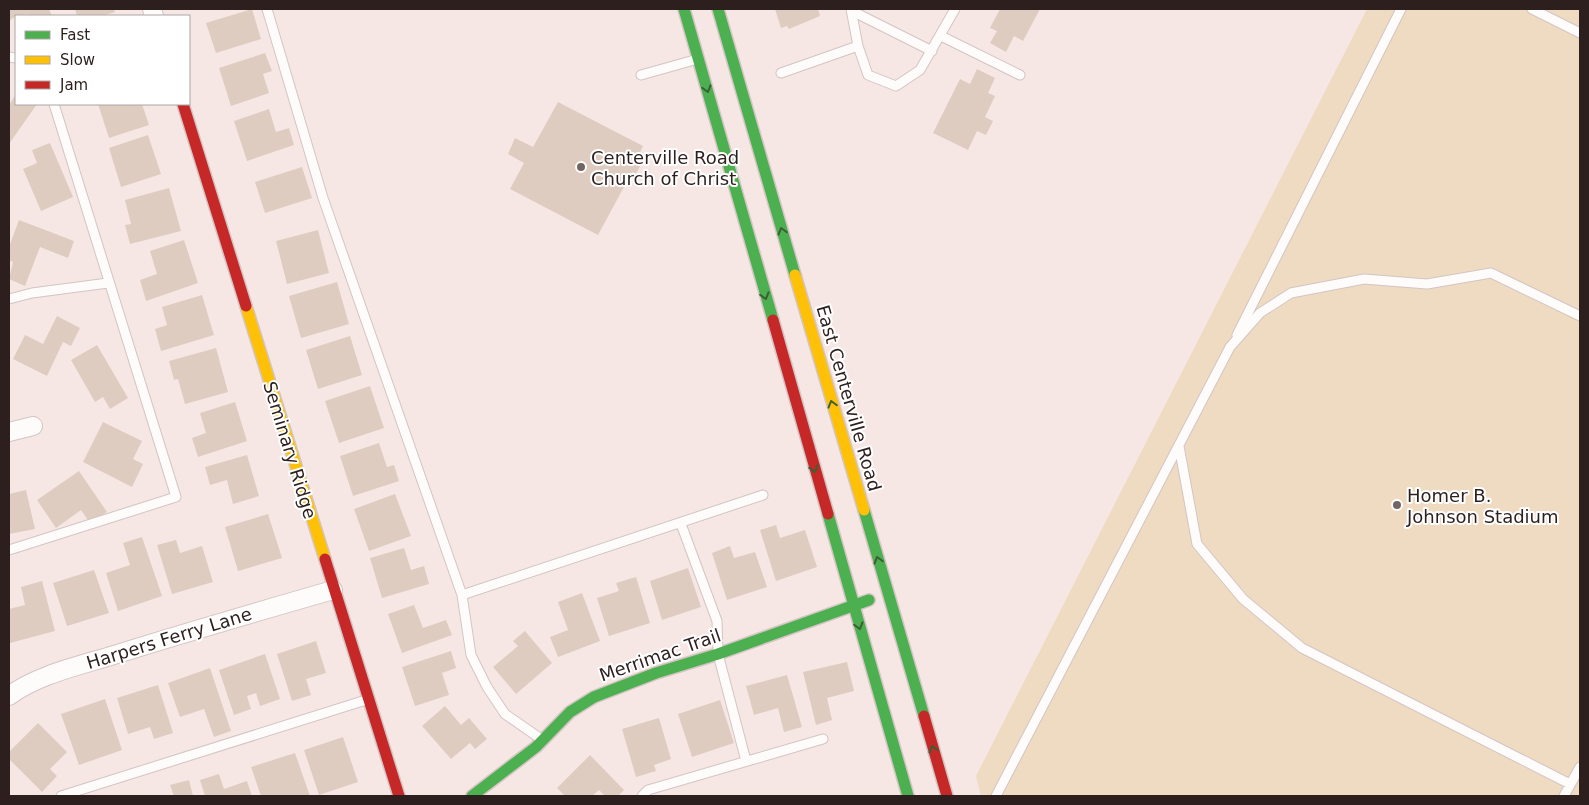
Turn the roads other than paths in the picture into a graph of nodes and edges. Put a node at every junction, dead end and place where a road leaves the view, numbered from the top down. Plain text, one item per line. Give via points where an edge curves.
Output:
1 (267, 9) edge
2 (684, 9) edge
3 (718, 9) edge
4 (955, 9) edge
5 (1400, 9) edge
6 (1532, 9) edge
7 (852, 10) edge
8 (1580, 33) edge
9 (941, 36) junction
10 (858, 46) junction
11 (932, 51) junction
12 (698, 58) junction
13 (781, 72) dead end
14 (641, 75) dead end
15 (1020, 75) dead end
16 (54, 105) edge
17 (183, 105) edge
18 (780, 258) junction
19 (756, 266) junction
20 (108, 283) junction
21 (9, 299) edge
22 (1580, 316) edge
23 (1230, 347) junction
24 (32, 426) dead end
25 (9, 432) edge
26 (1179, 446) junction
27 (763, 495) dead end
28 (680, 524) junction
29 (9, 550) edge
30 (333, 590) junction
31 (887, 592) junction
32 (462, 596) junction
33 (853, 606) junction
34 (718, 654) junction
35 (9, 696) edge
36 (368, 700) junction
37 (823, 738) dead end
38 (543, 740) junction
39 (746, 761) junction
40 (1580, 766) edge
41 (1570, 784) junction
42 (61, 796) edge
43 (399, 796) edge
44 (472, 796) edge
45 (642, 796) edge
46 (908, 796) edge
47 (947, 796) edge
48 (996, 796) edge
49 (1564, 796) edge

1 - 32 lane via 323,198
2 - 12 main road
18 -> 3 main road, East Centerville Road
4 - 9 lane
5 - 23 lane
6 - 8 lane
7 - 10 lane
7 - 11 lane
9 - 11 lane
9 - 15 lane
10 - 11 lane via 868,75 896,86 920,70
10 - 13 lane
12 - 14 lane
12 -> 19 main road
16 - 20 lane
17 - 30 main road, Seminary Ridge
18 - 19 main road
31 -> 18 main road, East Centerville Road
19 -> 33 main road
20 - 21 lane
20 - 29 lane via 176,497
22 - 23 lane via 1491,273 1428,284 1364,278 1291,293 1260,313
23 - 26 lane
24 - 25 street
26 - 41 lane via 1197,544 1243,599 1276,628 1302,648
26 - 48 lane
27 - 28 lane
28 - 32 lane
28 - 34 lane via 717,621
30 - 35 street, Harpers Ferry Lane via 70,668 19,688
30 - 36 main road, Seminary Ridge
31 - 33 main road, Merrimac Trail
47 -> 31 main road, East Centerville Road
32 - 38 lane via 471,655 487,687 506,714
33 - 34 main road, Merrimac Trail
33 -> 46 main road
34 - 38 main road, Merrimac Trail via 594,697 570,712
34 - 39 lane
36 - 42 lane
36 - 43 main road, Seminary Ridge
37 - 39 lane
38 - 44 main road, Merrimac Trail
39 - 45 lane via 648,790
40 - 41 lane
41 - 49 lane

